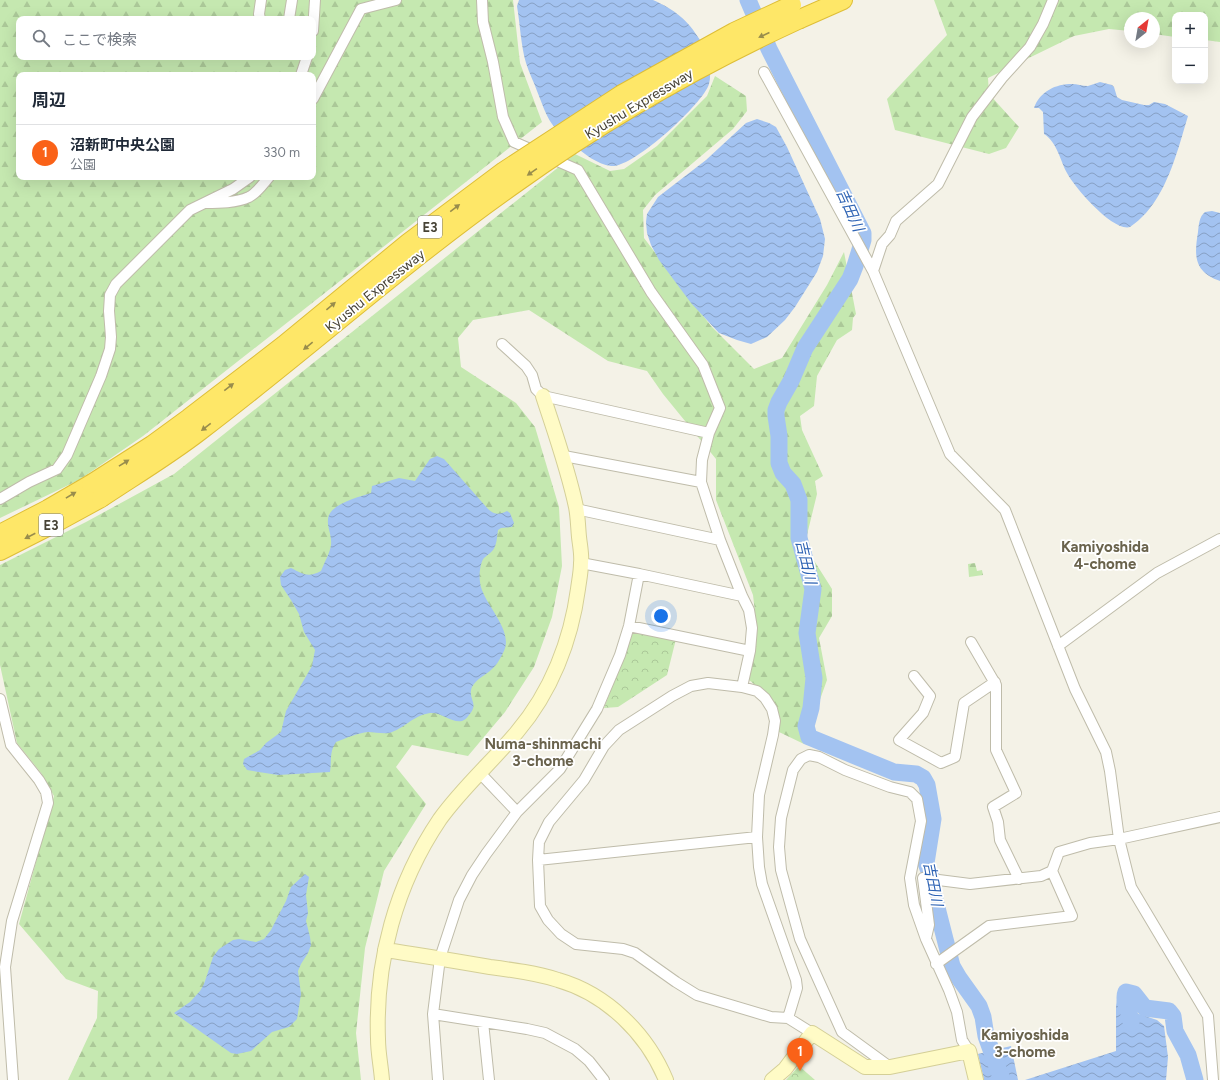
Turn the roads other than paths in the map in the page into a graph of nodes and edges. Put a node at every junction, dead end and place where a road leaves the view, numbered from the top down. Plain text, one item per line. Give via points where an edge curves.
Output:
1 (262, 0) edge
2 (292, 0) edge
3 (315, 0) edge
4 (396, 0) edge
5 (482, 0) edge
6 (843, 0) edge
7 (1053, 0) edge
8 (798, 8) edge
9 (259, 16) edge
10 (289, 16) edge
11 (314, 16) edge
12 (305, 60) edge
13 (302, 72) edge
14 (764, 72) dead end
15 (316, 93) edge
16 (246, 180) edge
17 (266, 180) edge
18 (203, 202) junction
19 (873, 271) junction
20 (502, 344) dead end
21 (543, 396) junction
22 (709, 433) junction
23 (564, 456) junction
24 (701, 482) junction
25 (96, 491) junction
26 (0, 499) edge
27 (576, 509) junction
28 (0, 534) edge
29 (1220, 539) edge
30 (720, 540) junction
31 (0, 551) edge
32 (581, 563) junction
33 (639, 574) junction
34 (742, 596) junction
35 (628, 626) junction
36 (971, 642) dead end
37 (1058, 646) junction
38 (750, 651) junction
39 (914, 676) dead end
40 (995, 682) junction
41 (742, 687) junction
42 (0, 699) edge
43 (479, 772) junction
44 (518, 812) junction
45 (1220, 817) edge
46 (758, 837) junction
47 (1119, 840) junction
48 (538, 860) junction
49 (1052, 871) junction
50 (1019, 879) junction
51 (926, 939) junction
52 (385, 950) junction
53 (440, 958) junction
54 (936, 964) junction
55 (433, 1014) junction
56 (788, 1018) junction
57 (483, 1022) junction
58 (812, 1033) junction
59 (969, 1051) junction
60 (890, 1067) junction
61 (13, 1080) edge
62 (382, 1080) edge
63 (438, 1080) edge
64 (489, 1080) edge
65 (604, 1080) edge
66 (666, 1080) edge
67 (772, 1080) edge
68 (976, 1080) edge
69 (1213, 1080) edge

1 - 9 street
2 - 10 street
3 - 11 street
4 - 15 street via 361,9
5 - 22 street via 483,22 494,62 504,117 514,142 578,170 651,292 703,365 720,408
6 - 8 highway, Kyushu Expressway / E3
7 - 19 street via 1030,47 972,117 938,184 896,221 890,235 882,244
8 - 25 highway, Kyushu Expressway / E3, bridge via 742,46 630,108 514,184 420,255 199,432
12 - 13 street
14 - 19 street
16 - 18 street via 233,189
17 - 18 street via 249,196 218,203
18 - 26 street via 190,210 116,284 110,296 110,349 67,455 57,469
19 - 37 street via 950,454 1005,510
20 - 21 street via 526,366 536,389
21 - 22 street
21 - 23 street
22 - 24 street via 702,460
23 - 24 street
23 - 27 street
24 - 30 street
28 -> 25 highway, Kyushu Expressway / E3 via 48,509
25 -> 31 highway, Kyushu Expressway / E3 via 57,522
27 - 30 street
27 - 32 street
29 - 37 street via 1157,573
30 - 34 street
32 - 33 street
32 - 43 street via 569,633 553,676 532,713
33 - 34 street
33 - 35 street
34 - 38 street via 749,610 752,628
35 - 38 street
35 - 44 street via 620,655 597,709 560,769
36 - 40 street
37 - 47 street via 1075,690 1106,752
38 - 41 street
39 - 40 street via 930,696 923,713 899,740 942,763 956,757 964,703
40 - 50 street via 996,750 1016,793 993,807 1000,840
41 - 46 street via 757,691 765,698 772,709 774,721 759,795
41 - 48 street via 708,683 691,686 619,730 604,746 584,780 549,822 539,842
42 - 61 street via 11,745 39,780 46,792 48,803 12,921 5,967
43 - 44 street
43 - 52 street via 440,819 417,858 393,916
44 - 53 street via 472,875 459,900
45 - 47 street
46 - 48 street
46 - 56 street via 762,884 796,980 797,988
47 - 49 street via 1059,852
47 - 69 street via 1131,887 1208,1016
48 - 56 street via 540,906 561,934 576,944 623,949 635,953 697,994 772,1016
49 - 50 street via 1041,876
49 - 54 street via 1072,916 989,926
50 - 51 street via 970,884 923,878 929,926
51 - 54 street
51 - 60 street via 914,905 910,878 921,820 917,799 910,792 845,770 819,757 809,755 801,758 793,770 781,818 779,847 781,870 800,939 842,1032
52 - 53 street
52 - 62 street via 378,1010
53 - 55 street
53 - 66 street via 534,974 560,980 582,989 604,1002 633,1028 647,1045
54 - 59 street via 949,990 957,1012 962,1040
55 - 57 street
55 - 63 street
56 - 58 street
57 - 64 street
57 - 65 street via 545,1033 561,1040 589,1061
58 - 60 street via 864,1067
58 - 67 street via 785,1069
59 - 60 street
59 - 68 street

